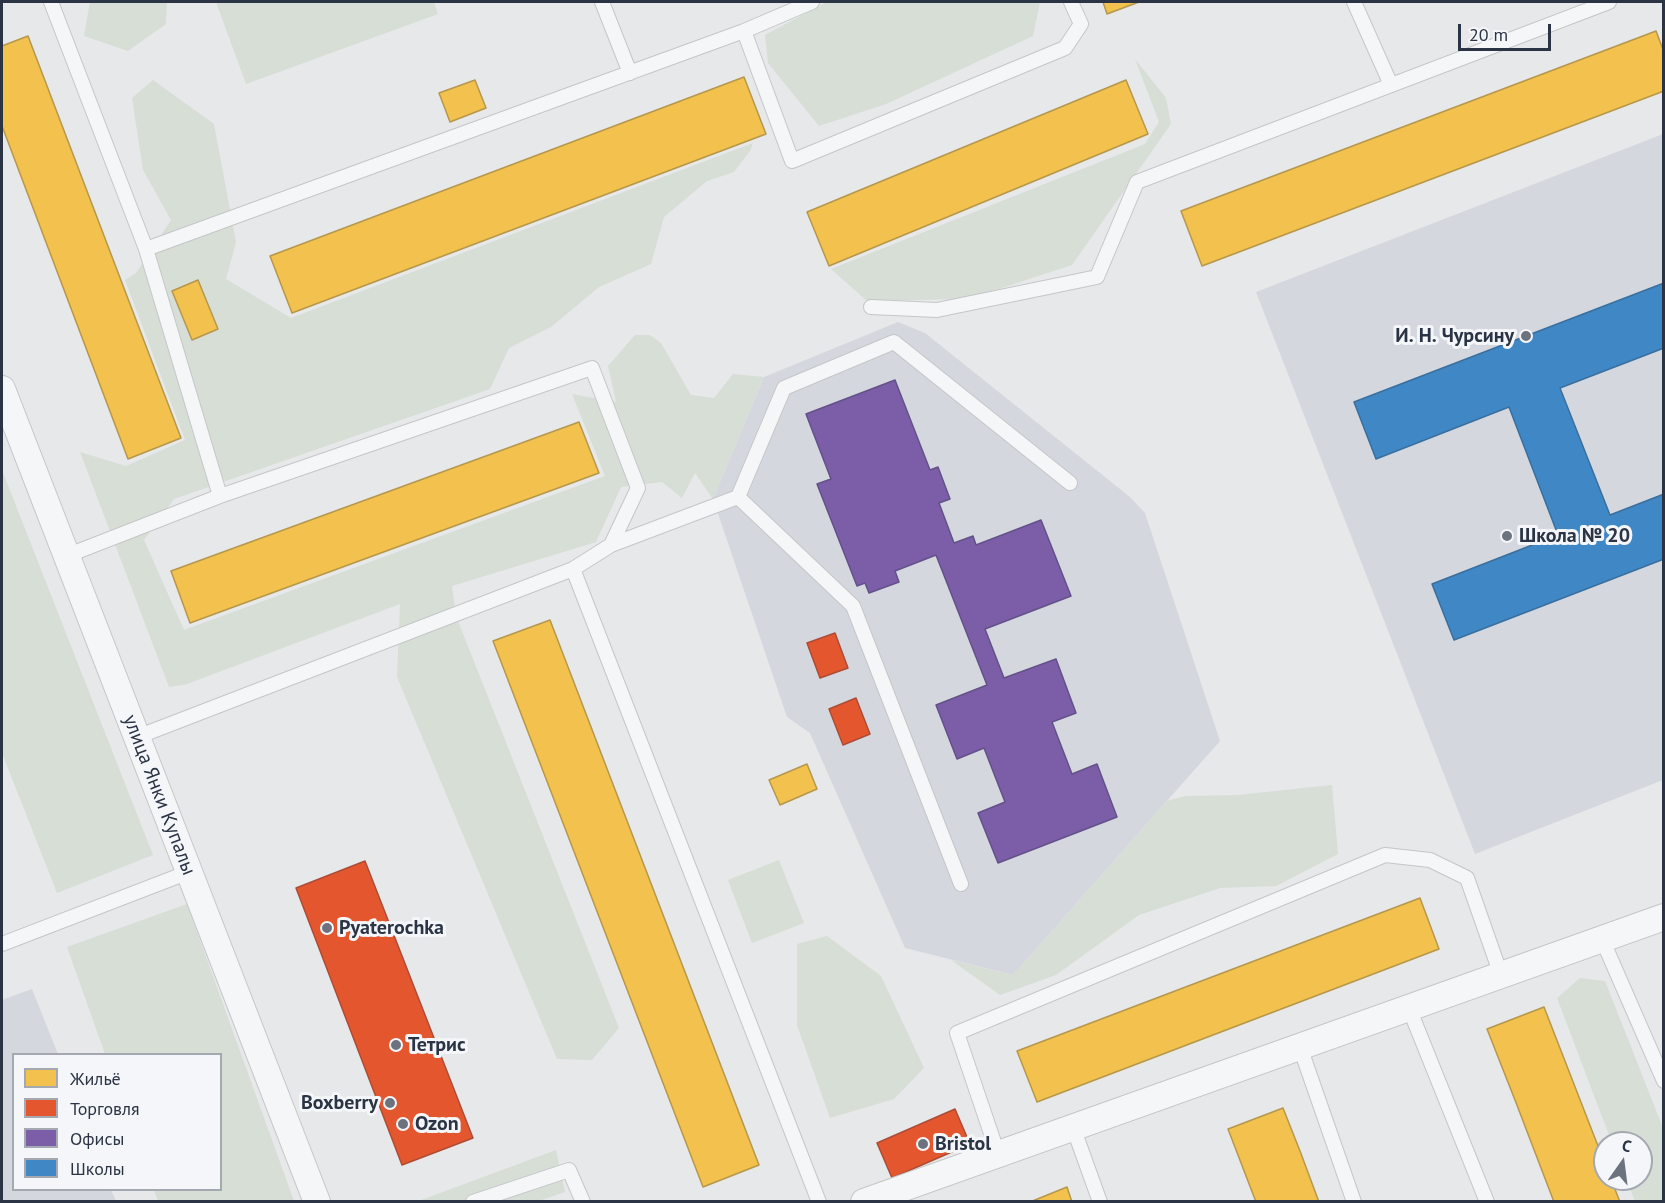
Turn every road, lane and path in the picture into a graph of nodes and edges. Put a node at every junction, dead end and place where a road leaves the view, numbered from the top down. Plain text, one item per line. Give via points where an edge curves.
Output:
1 (51, 2) edge
2 (602, 2) edge
3 (812, 2) edge
4 (1071, 2) edge
5 (1354, 2) edge
6 (1610, 2) edge
7 (744, 31) junction
8 (630, 73) junction
9 (1391, 85) junction
10 (146, 249) junction
11 (871, 307) dead end
12 (2, 389) edge
13 (1070, 483) dead end
14 (220, 496) junction
15 (738, 497) junction
16 (612, 545) junction
17 (66, 556) junction
18 (573, 569) junction
19 (137, 737) junction
20 (189, 872) junction
21 (961, 884) dead end
22 (1664, 917) edge
23 (1602, 939) junction
24 (2, 944) edge
25 (1501, 975) junction
26 (1409, 1008) junction
27 (1300, 1047) junction
28 (1664, 1081) edge
29 (1073, 1128) junction
30 (998, 1154) junction
31 (876, 1199) edge
32 (317, 1202) edge
33 (473, 1202) edge
34 (583, 1202) edge
35 (819, 1202) edge
36 (1100, 1202) edge
37 (1354, 1202) edge
38 (1487, 1202) edge

1 - 10 lane
2 - 8 lane
3 - 7 lane
4 - 7 lane via 1081,24 1065,48 792,161
5 - 9 lane
6 - 9 lane
7 - 8 lane
8 - 10 lane
9 - 11 lane via 1137,182 1097,277 937,310
10 - 14 lane
12 - 17 street, улица Янки Купалы
13 - 15 lane via 894,342 784,388
14 - 16 lane via 592,368 639,488
14 - 17 lane
15 - 16 lane
15 - 21 lane via 853,606
16 - 18 lane
17 - 19 street, улица Янки Купалы
18 - 19 lane
18 - 35 lane
19 - 20 street, улица Янки Купалы
20 - 24 lane
20 - 32 street, улица Янки Купалы
22 - 23 street
23 - 25 street
23 - 28 lane
25 - 26 street
25 - 30 lane via 1467,878 1430,860 1385,855 957,1033
26 - 27 street
26 - 38 lane
27 - 29 street
27 - 37 lane
29 - 30 street
29 - 36 lane
30 - 31 street
33 - 34 lane via 569,1170

